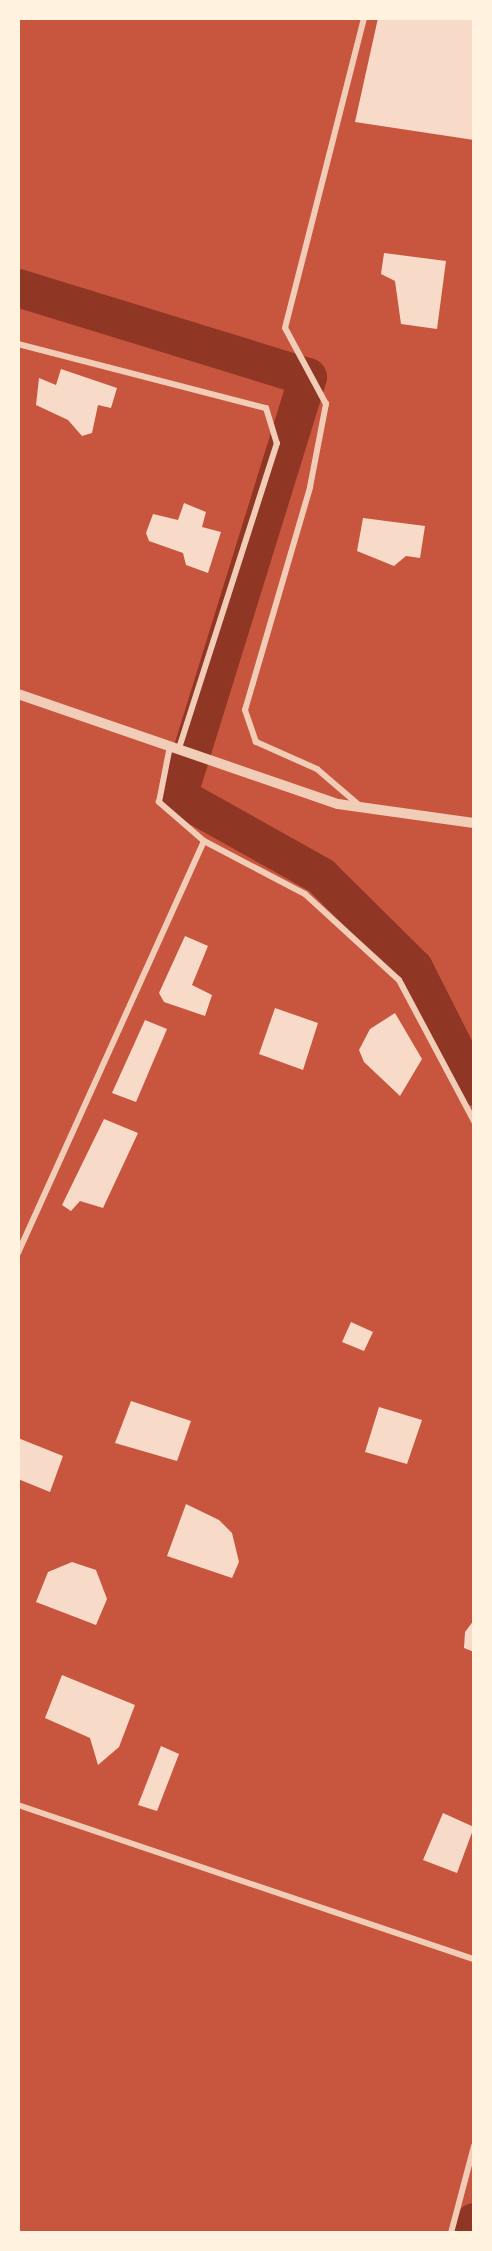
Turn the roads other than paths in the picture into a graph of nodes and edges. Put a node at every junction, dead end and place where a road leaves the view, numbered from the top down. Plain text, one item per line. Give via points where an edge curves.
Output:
1 (364, 18) edge
2 (18, 344) edge
3 (18, 694) edge
4 (175, 748) junction
5 (362, 807) junction
6 (474, 823) edge
7 (204, 841) junction
8 (474, 1121) edge
9 (18, 1253) edge
10 (18, 1805) edge
11 (474, 1959) edge
12 (474, 2146) edge
13 (451, 2233) edge

1 - 5 street via 285,327 326,404 310,487 245,710 256,742 317,769
2 - 4 street via 266,408 277,443
3 - 4 street
4 - 5 street via 338,804
4 - 7 street via 159,802
5 - 6 street
7 - 8 street via 305,894 399,980
7 - 9 street
10 - 11 street
12 - 13 street

